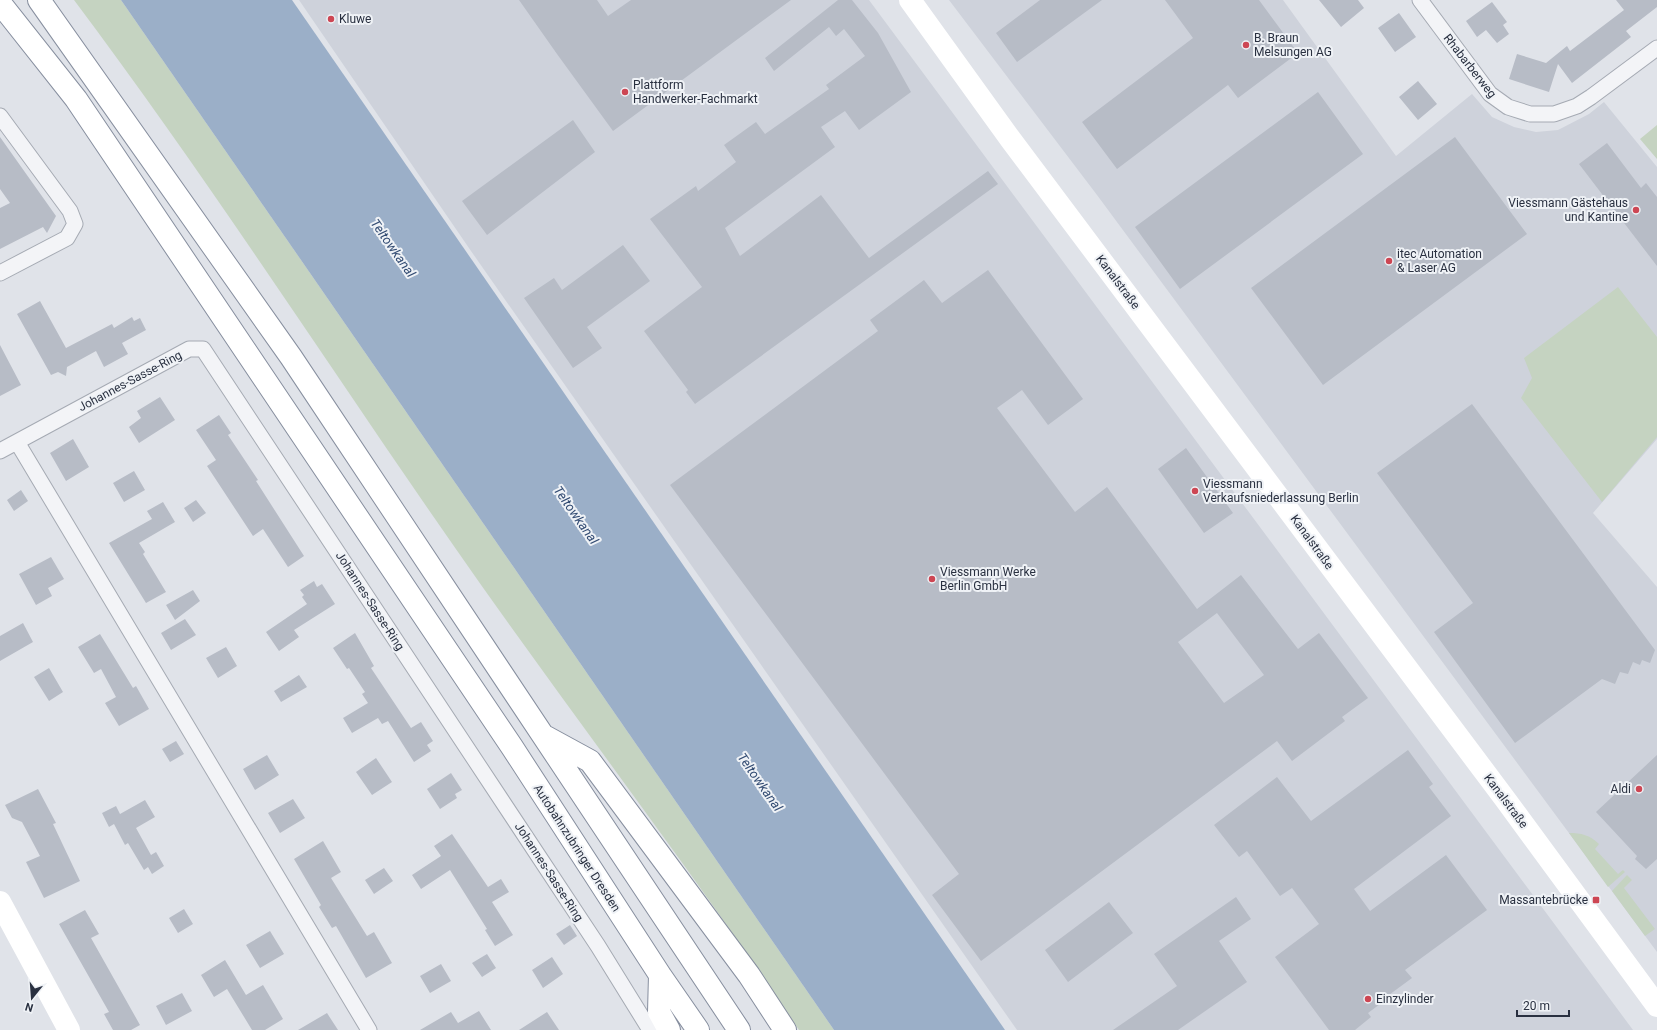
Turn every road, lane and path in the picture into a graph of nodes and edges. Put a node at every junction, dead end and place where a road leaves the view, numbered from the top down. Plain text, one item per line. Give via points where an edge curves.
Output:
1 (39, 0) edge
2 (910, 0) edge
3 (1420, 0) edge
4 (0, 3) edge
5 (1657, 48) edge
6 (0, 116) edge
7 (0, 273) edge
8 (17, 442) junction
9 (0, 451) edge
10 (543, 735) junction
11 (0, 902) edge
12 (660, 975) junction
13 (1657, 1006) edge
14 (69, 1030) edge
15 (369, 1030) edge
16 (650, 1030) edge
17 (669, 1030) edge
18 (698, 1030) edge
19 (738, 1030) edge
20 (785, 1030) edge

1 - 10 main road via 292,357
2 - 13 main road, Kanalstraße
3 - 5 street, Rhabarberweg via 1490,94 1508,107 1530,114 1554,114 1577,106
4 - 12 main road, Autobahnzubringer Dresden via 76,99 494,720
6 - 7 street via 70,211 75,224 67,238
8 - 9 street, Johannes-Sasse-Ring
8 - 15 street
8 - 16 street, Johannes-Sasse-Ring via 189,349 203,349 598,946
10 - 19 main road
10 - 20 main road via 590,761 749,975
11 - 14 main road
12 - 17 main road via 658,1012
12 - 18 main road, Autobahnzubringer Dresden

